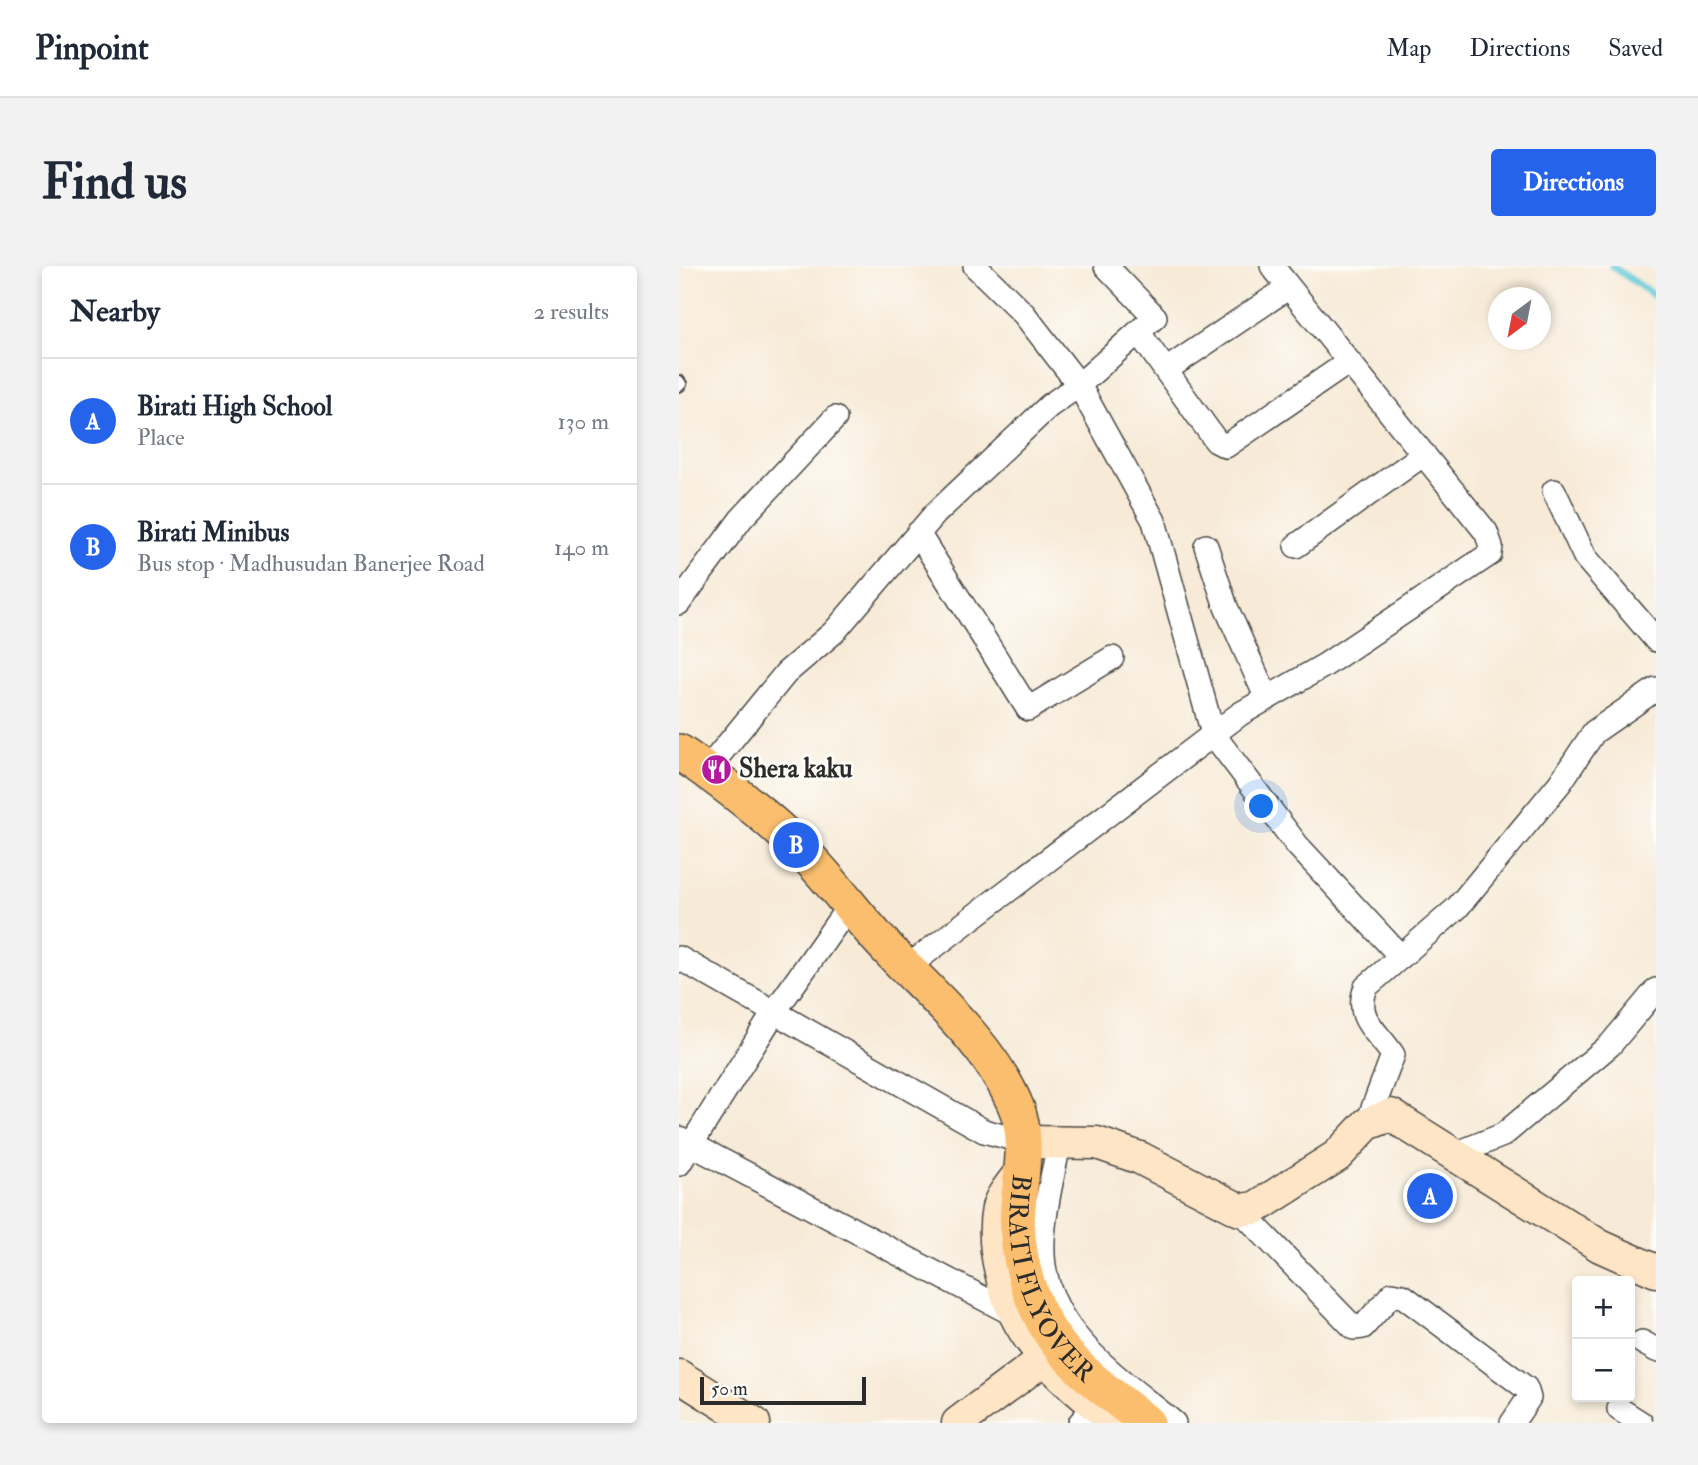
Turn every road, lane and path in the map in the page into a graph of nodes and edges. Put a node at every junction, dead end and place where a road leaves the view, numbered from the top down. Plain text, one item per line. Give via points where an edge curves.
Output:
1 (975, 266) edge
2 (1106, 266) edge
3 (1272, 266) edge
4 (1289, 287) junction
5 (1139, 333) junction
6 (1349, 362) junction
7 (1166, 370) junction
8 (1079, 385) junction
9 (835, 418) dead end
10 (1424, 454) junction
11 (1554, 491) dead end
12 (918, 533) junction
13 (1206, 546) dead end
14 (1296, 546) dead end
15 (679, 603) edge
16 (1656, 639) edge
17 (1112, 658) dead end
18 (1656, 689) edge
19 (1267, 699) junction
20 (1213, 734) junction
21 (693, 761) edge
22 (849, 906) junction
23 (1401, 957) junction
24 (679, 958) edge
25 (906, 968) junction
26 (1656, 990) edge
27 (775, 1011) junction
28 (1367, 1124) junction
29 (1059, 1144) junction
30 (683, 1149) edge
31 (1455, 1154) junction
32 (1023, 1157) junction
33 (1240, 1210) junction
34 (1656, 1271) edge
35 (1013, 1314) junction
36 (1044, 1359) junction
37 (679, 1376) edge
38 (1619, 1409) dead end
39 (1097, 1417) edge
40 (754, 1423) edge
41 (958, 1423) edge
42 (1147, 1423) edge
43 (1174, 1423) edge
44 (1512, 1423) edge
45 (1641, 1423) edge

1 - 8 street via 1024,314
2 - 5 street via 1155,317
3 - 4 street
4 - 6 street
4 - 7 street
5 - 7 street
5 - 8 street
6 - 7 street via 1226,446 1216,440
6 - 10 street
8 - 12 street via 1049,406
8 - 20 street via 1154,521
9 - 15 street via 741,519
10 - 14 street
10 - 19 street via 1486,531 1490,554
11 - 16 street via 1585,557
12 - 17 street via 1028,709
12 - 21 street via 834,632
13 - 19 street via 1235,629
18 - 23 street via 1594,732 1560,783 1457,908
19 - 20 street
20 - 23 street via 1297,845
20 - 25 street
21 - 22 main road, BIRATI FLYOVER via 779,829
22 - 25 main road, BIRATI FLYOVER
22 - 27 street
23 - 28 street via 1366,987 1360,1002 1361,1014 1393,1055
24 - 27 street
25 - 32 main road, BIRATI FLYOVER via 955,1017 1007,1089 1019,1113
26 - 31 street via 1611,1045 1503,1135
27 - 30 street
27 - 32 street
28 - 31 street via 1391,1115
28 - 33 street via 1337,1156 1255,1208
29 - 32 street
29 - 33 street via 1097,1143 1140,1158
29 - 43 street via 1043,1239 1051,1295 1080,1343
30 - 35 street
31 - 34 street via 1600,1246
32 - 35 street via 999,1205 996,1233 997,1256
32 - 42 main road, BIRATI FLYOVER via 1018,1210 1025,1278 1050,1331 1069,1357
33 - 44 street via 1354,1328 1363,1326 1392,1294 1403,1296 1526,1388 1529,1398
35 - 36 street
36 - 39 street
36 - 41 street
37 - 40 street
38 - 45 street

